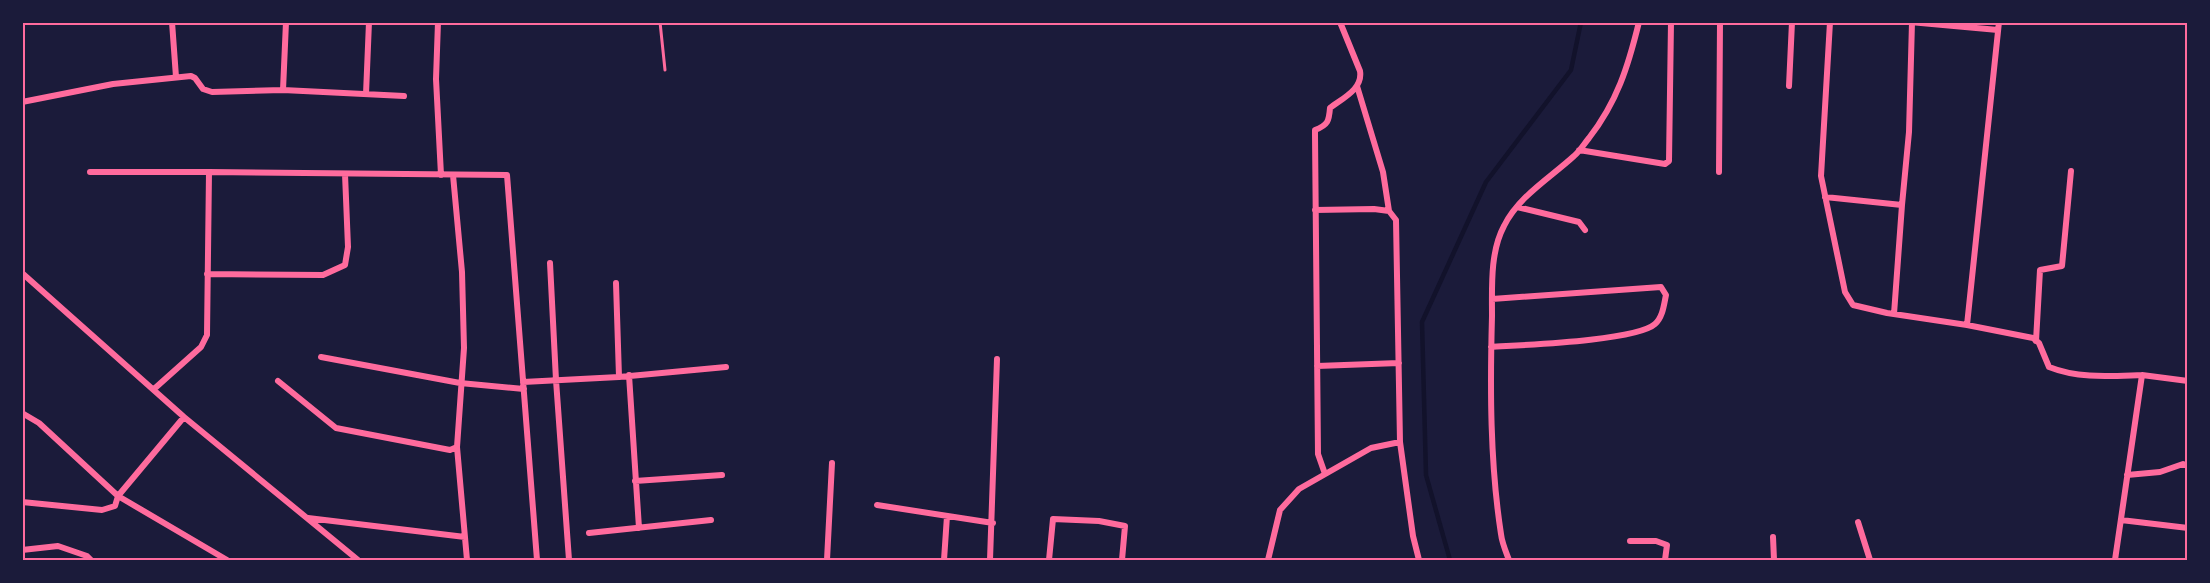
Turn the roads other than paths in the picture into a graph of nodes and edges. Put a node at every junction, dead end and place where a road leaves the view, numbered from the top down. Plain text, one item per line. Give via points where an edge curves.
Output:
1 (172, 22) edge
2 (286, 22) edge
3 (369, 22) edge
4 (438, 22) edge
5 (660, 22) edge
6 (1340, 22) edge
7 (1640, 22) edge
8 (1671, 22) edge
9 (1720, 22) edge
10 (1792, 22) edge
11 (1830, 22) edge
12 (1999, 22) edge
13 (1911, 23) edge
14 (1998, 30) junction
15 (665, 70) dead end
16 (177, 78) junction
17 (1357, 86) junction
18 (1789, 86) dead end
19 (283, 90) junction
20 (366, 94) junction
21 (404, 96) dead end
22 (22, 102) edge
23 (1579, 150) junction
24 (2071, 171) dead end
25 (90, 172) dead end
26 (209, 172) junction
27 (1719, 172) dead end
28 (345, 174) junction
29 (441, 175) junction
30 (453, 176) junction
31 (1826, 197) junction
32 (1902, 206) junction
33 (1517, 207) junction
34 (1315, 210) junction
35 (1389, 212) junction
36 (1585, 230) dead end
37 (550, 263) dead end
38 (22, 273) edge
39 (207, 274) junction
40 (616, 283) dead end
41 (1492, 299) junction
42 (1894, 314) junction
43 (1967, 325) junction
44 (2036, 341) junction
45 (1491, 347) junction
46 (321, 357) dead end
47 (997, 359) dead end
48 (1399, 363) junction
49 (1317, 366) junction
50 (726, 367) dead end
51 (629, 375) junction
52 (2142, 375) junction
53 (620, 377) junction
54 (556, 380) junction
55 (278, 381) dead end
56 (2187, 381) edge
57 (460, 383) junction
58 (524, 386) junction
59 (154, 389) junction
60 (22, 412) edge
61 (184, 417) junction
62 (1400, 442) junction
63 (457, 447) junction
64 (832, 463) dead end
65 (2187, 466) edge
66 (1325, 474) junction
67 (722, 475) dead end
68 (2127, 475) junction
69 (635, 481) junction
70 (118, 496) junction
71 (22, 502) edge
72 (877, 505) dead end
73 (947, 516) junction
74 (306, 517) junction
75 (711, 520) dead end
76 (2121, 520) junction
77 (1858, 522) dead end
78 (993, 523) junction
79 (639, 528) junction
80 (2187, 528) edge
81 (589, 533) dead end
82 (465, 537) junction
83 (1773, 537) dead end
84 (1630, 541) dead end
85 (22, 550) edge
86 (91, 561) edge
87 (227, 561) edge
88 (358, 561) edge
89 (467, 561) edge
90 (537, 561) edge
91 (569, 561) edge
92 (827, 561) edge
93 (944, 561) edge
94 (990, 561) edge
95 (1049, 561) edge
96 (1122, 561) edge
97 (1268, 561) edge
98 (1419, 561) edge
99 (1509, 561) edge
100 (1665, 561) edge
101 (1774, 561) edge
102 (1870, 561) edge
103 (2115, 561) edge

1 - 16 street
2 - 19 street
3 - 20 street
4 - 29 street via 436,79
5 - 15 lane
6 - 17 street via 1360,71
7 - 23 street via 1618,92
8 - 23 street via 1669,161 1665,164
9 - 27 street
10 - 18 street
11 - 31 street via 1821,176
12 - 14 street
13 - 14 street
13 - 32 street via 1909,132
14 - 43 street
16 - 19 street via 195,78 212,92
16 - 22 street via 113,84
17 - 34 street via 1330,108 1330,120 1325,126 1315,130
17 - 35 street via 1383,172
19 - 20 street
20 - 21 street
23 - 33 street
24 - 44 street via 2062,267 2040,270
25 - 26 street
26 - 28 street
26 - 39 street
28 - 29 street
28 - 39 street via 345,265 323,275
29 - 30 street
30 - 57 street via 462,272 464,348
30 - 58 street via 507,176
31 - 32 street
31 - 42 street via 1845,292 1852,305
32 - 42 street
33 - 36 street via 1579,222
33 - 41 street via 1503,226 1496,251
34 - 35 street
34 - 49 street
35 - 48 street via 1397,229
37 - 54 street
38 - 59 street
39 - 59 street via 207,335 201,347
40 - 53 street
41 - 45 street
41 - 45 street via 1661,287 1666,295 1661,316 1640,332
42 - 43 street
43 - 44 street
44 - 52 street via 2049,367 2061,372
45 - 99 street via 1493,456 1501,537
46 - 57 street
47 - 78 street
48 - 49 street
48 - 62 street
49 - 66 street via 1318,454
50 - 51 street
51 - 53 street
51 - 69 street
52 - 56 street
52 - 68 street
53 - 54 street
54 - 58 street
54 - 91 street
55 - 63 street via 336,428 450,450
57 - 58 street
57 - 63 street
58 - 90 street
59 - 61 street
60 - 70 street
61 - 70 street
61 - 74 street
62 - 66 street via 1371,448
62 - 98 street
63 - 82 street
64 - 92 street
65 - 68 street
66 - 97 street via 1299,489 1280,510
67 - 69 street
68 - 76 street
69 - 79 street
70 - 71 street via 115,506 102,510
70 - 87 street
72 - 73 street
73 - 78 street
73 - 93 street
74 - 82 street
74 - 88 street
75 - 79 street
76 - 80 street
76 - 103 street
77 - 102 street
78 - 94 street
79 - 81 street
82 - 89 street
83 - 101 street
84 - 100 street via 1667,545
85 - 86 street via 58,546
95 - 96 street via 1053,519 1125,526

